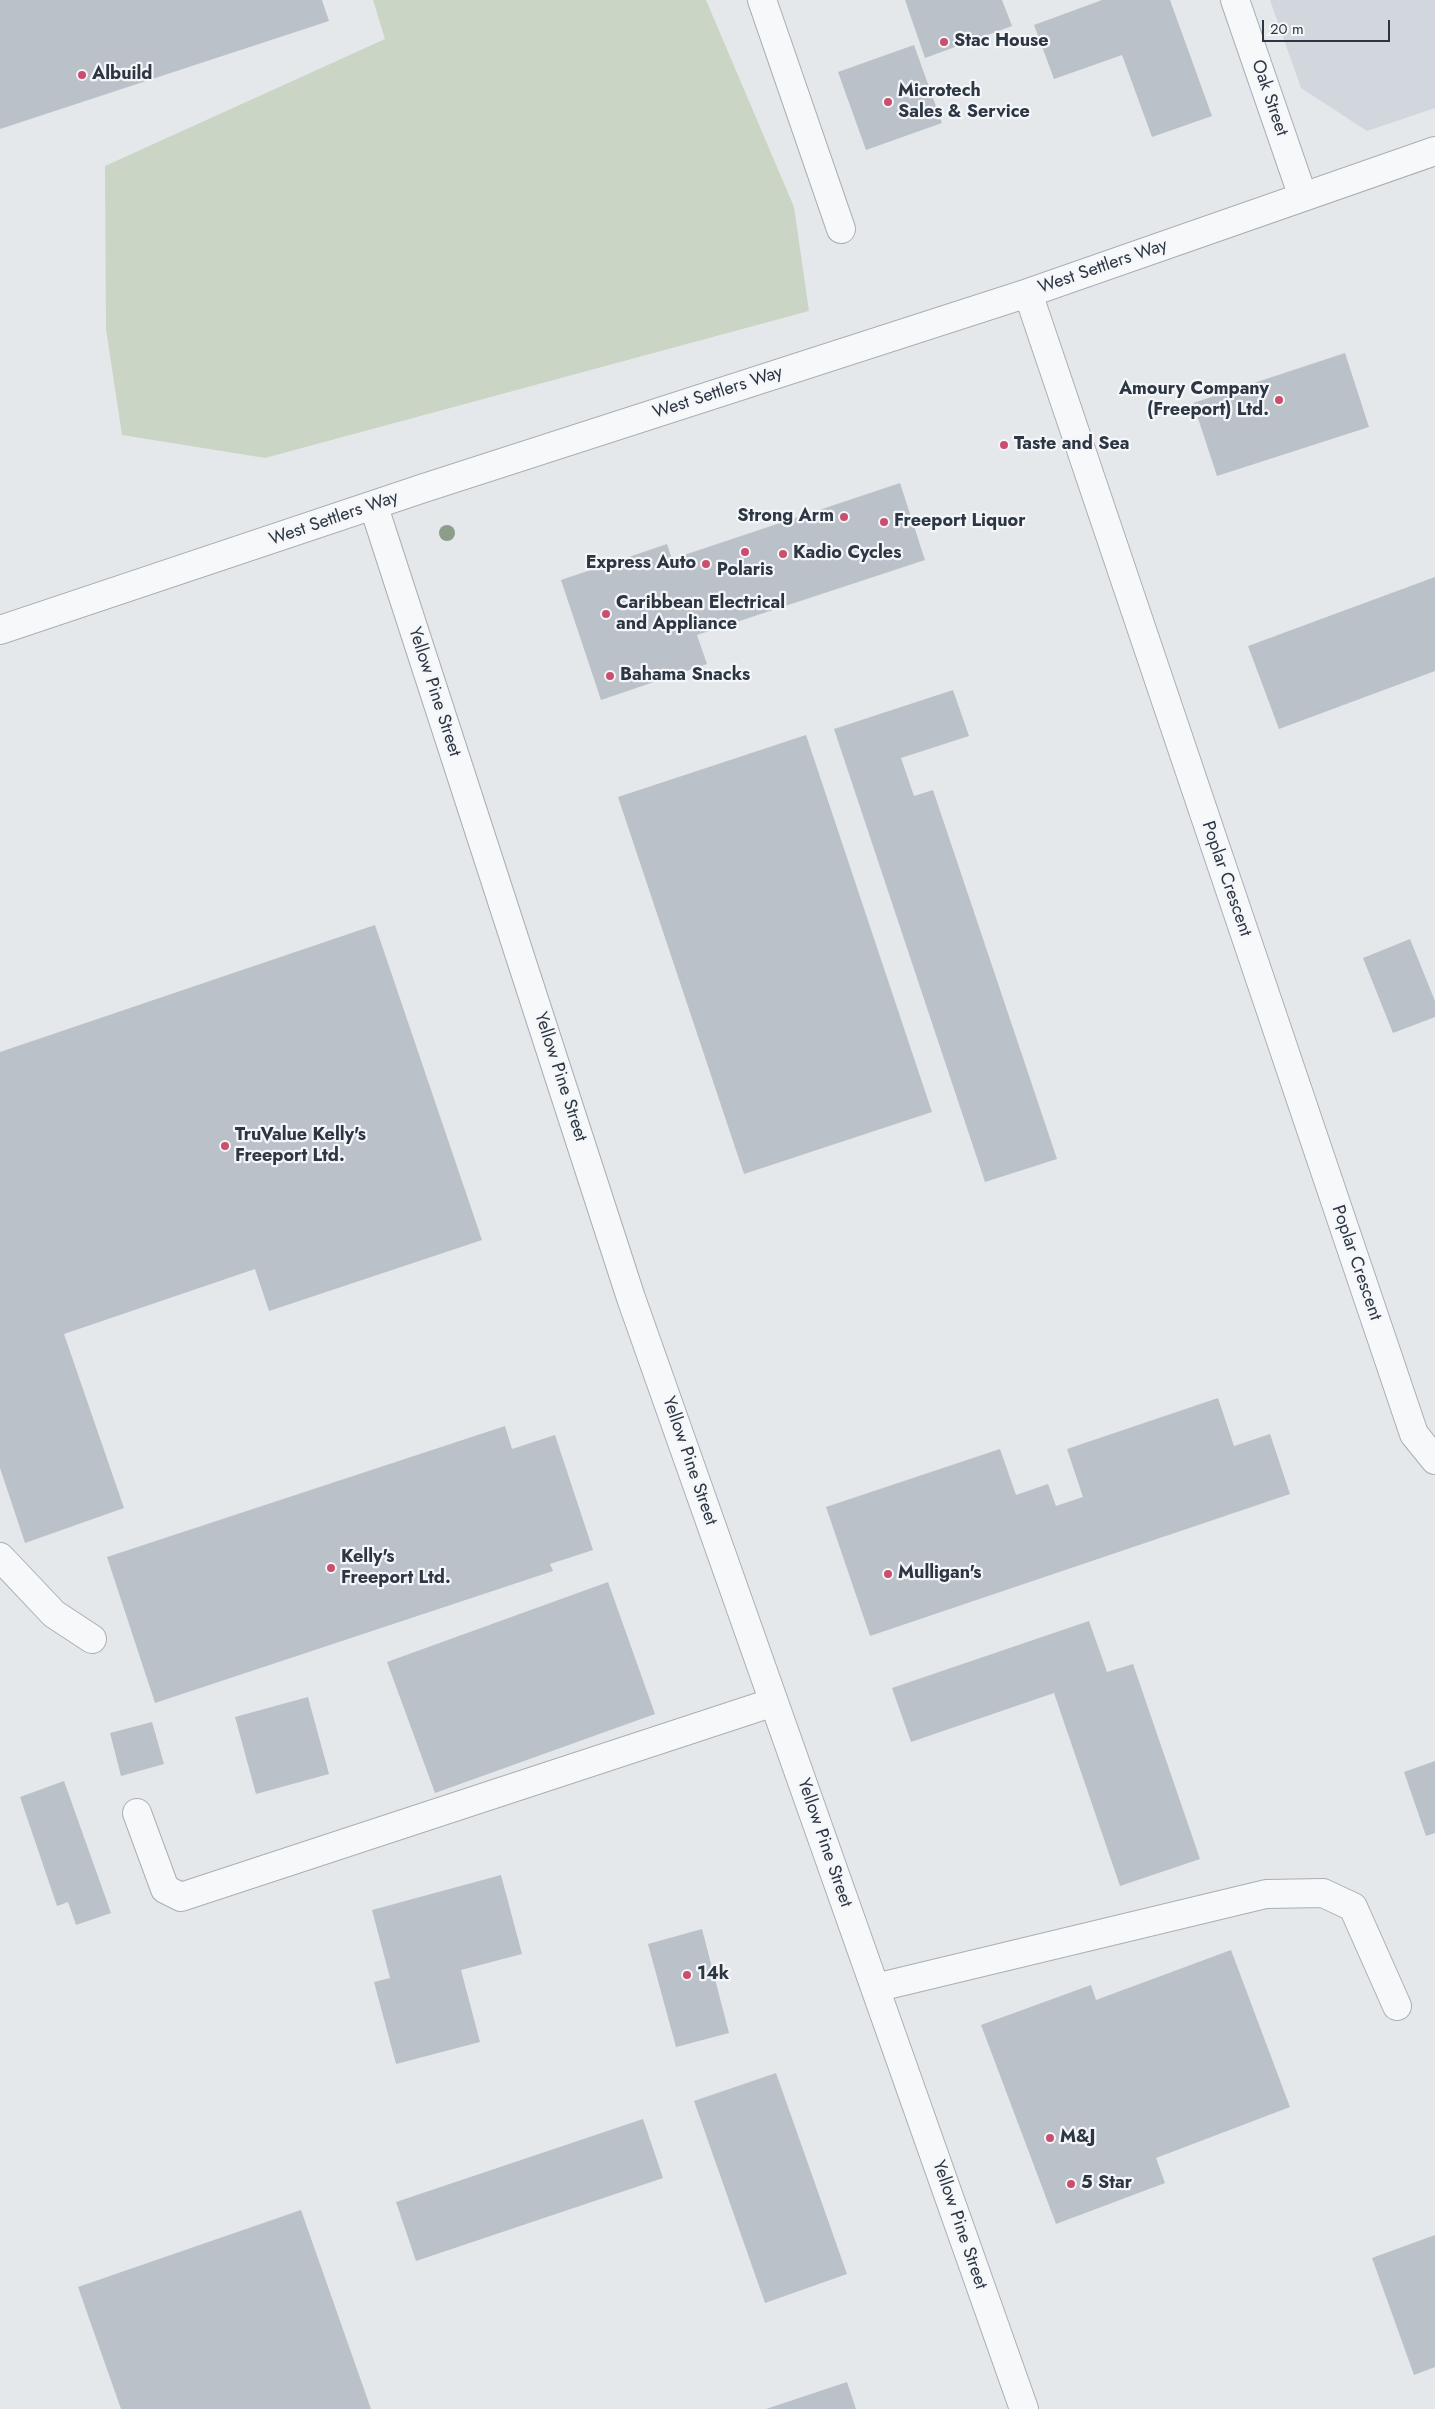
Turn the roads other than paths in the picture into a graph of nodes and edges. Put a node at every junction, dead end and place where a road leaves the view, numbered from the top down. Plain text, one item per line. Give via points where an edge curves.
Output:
1 (762, 0) edge
2 (1235, 0) edge
3 (1435, 151) edge
4 (1303, 197) junction
5 (841, 229) dead end
6 (1028, 293) junction
7 (374, 507) junction
8 (0, 630) edge
9 (1435, 1460) edge
10 (0, 1557) edge
11 (92, 1639) dead end
12 (774, 1702) junction
13 (137, 1813) dead end
14 (875, 1988) junction
15 (1397, 2006) dead end
16 (1024, 2409) edge

1 - 5 street
2 - 4 street, Oak Street
3 - 4 street, West Settlers Way
4 - 6 street, West Settlers Way
6 - 7 street, West Settlers Way
6 - 9 street, Poplar Crescent via 1414,1434
7 - 8 street, West Settlers Way
7 - 12 street, Yellow Pine Street via 632,1298
10 - 11 street via 54,1614
12 - 13 street via 181,1897 165,1888
12 - 14 street, Yellow Pine Street
14 - 15 street via 1266,1894 1323,1893 1353,1907
14 - 16 street, Yellow Pine Street

